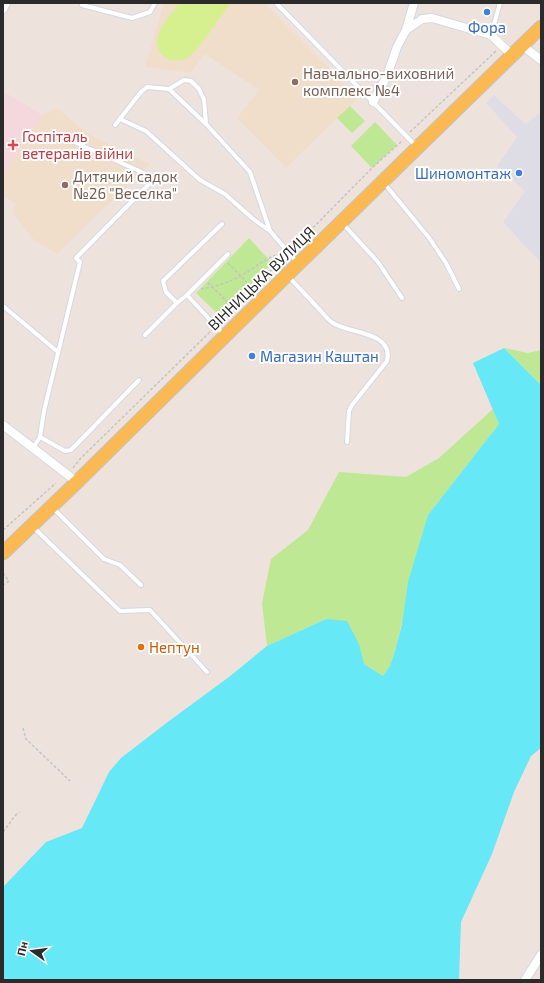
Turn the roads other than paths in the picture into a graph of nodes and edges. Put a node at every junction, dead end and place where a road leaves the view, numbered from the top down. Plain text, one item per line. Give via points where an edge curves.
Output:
1 (6, 3) edge
2 (155, 3) edge
3 (276, 3) edge
4 (414, 3) edge
5 (500, 3) edge
6 (82, 4) dead end
7 (3, 9) edge
8 (541, 26) edge
9 (406, 30) junction
10 (491, 35) junction
11 (541, 40) edge
12 (523, 46) junction
13 (512, 55) junction
14 (541, 60) edge
15 (169, 89) junction
16 (373, 102) junction
17 (120, 119) junction
18 (206, 124) junction
19 (115, 125) dead end
20 (70, 140) dead end
21 (417, 147) junction
22 (382, 181) junction
23 (342, 222) junction
24 (222, 224) dead end
25 (270, 231) junction
26 (228, 254) dead end
27 (298, 263) junction
28 (287, 275) junction
29 (459, 289) dead end
30 (189, 293) junction
31 (402, 298) dead end
32 (177, 303) junction
33 (3, 306) edge
34 (221, 331) junction
35 (145, 335) dead end
36 (58, 352) junction
37 (139, 380) dead end
38 (3, 425) edge
39 (40, 438) junction
40 (347, 442) dead end
41 (33, 448) junction
42 (77, 482) junction
43 (52, 507) junction
44 (32, 526) junction
45 (3, 553) edge
46 (142, 585) dead end
47 (207, 672) dead end
48 (541, 955) edge
49 (525, 980) edge

1 - 7 street
2 - 6 lane via 150,12 132,18
3 - 16 lane
4 - 9 street
5 - 10 lane
8 - 12 main road, ВІННИЦЬКА ВУЛИЦЯ
9 - 10 street via 422,19 432,18
9 - 16 street
10 - 13 street
11 - 12 main road
12 - 13 main road, ВІННИЦЬКА ВУЛИЦЯ
12 - 14 street
13 - 21 main road, ВІННИЦЬКА ВУЛИЦЯ
15 - 17 lane via 147,87
15 - 18 lane
15 - 18 lane via 184,80 192,81 199,88 204,100
16 - 21 lane
17 - 19 lane
17 - 25 lane via 146,131 200,180 225,194
18 - 25 lane via 250,172
20 - 36 lane via 155,178 76,258 80,262
21 - 22 main road, ВІННИЦЬКА ВУЛИЦЯ
22 - 23 main road, ВІННИЦЬКА ВУЛИЦЯ
22 - 29 lane via 430,239 446,262
23 - 27 main road, ВІННИЦЬКА ВУЛИЦЯ
23 - 31 lane via 378,262
24 - 32 lane via 163,281 166,292
25 - 27 lane
26 - 30 lane
27 - 28 main road, ВІННИЦЬКА ВУЛИЦЯ
28 - 34 main road, ВІННИЦЬКА ВУЛИЦЯ
28 - 40 lane via 333,323 382,342 388,352 387,361 349,411
30 - 32 lane
30 - 34 lane
32 - 35 lane
33 - 36 lane
34 - 42 main road, ВІННИЦЬКА ВУЛИЦЯ
36 - 39 lane
37 - 39 lane via 71,450 65,451
38 - 41 street
39 - 41 lane
41 - 42 street
42 - 43 main road, ВІННИЦЬКА ВУЛИЦЯ
43 - 44 main road, ВІННИЦЬКА ВУЛИЦЯ
43 - 46 lane via 104,559 120,565
44 - 45 main road, ВІННИЦЬКА ВУЛИЦЯ
44 - 47 lane via 120,611 150,610
48 - 49 street

